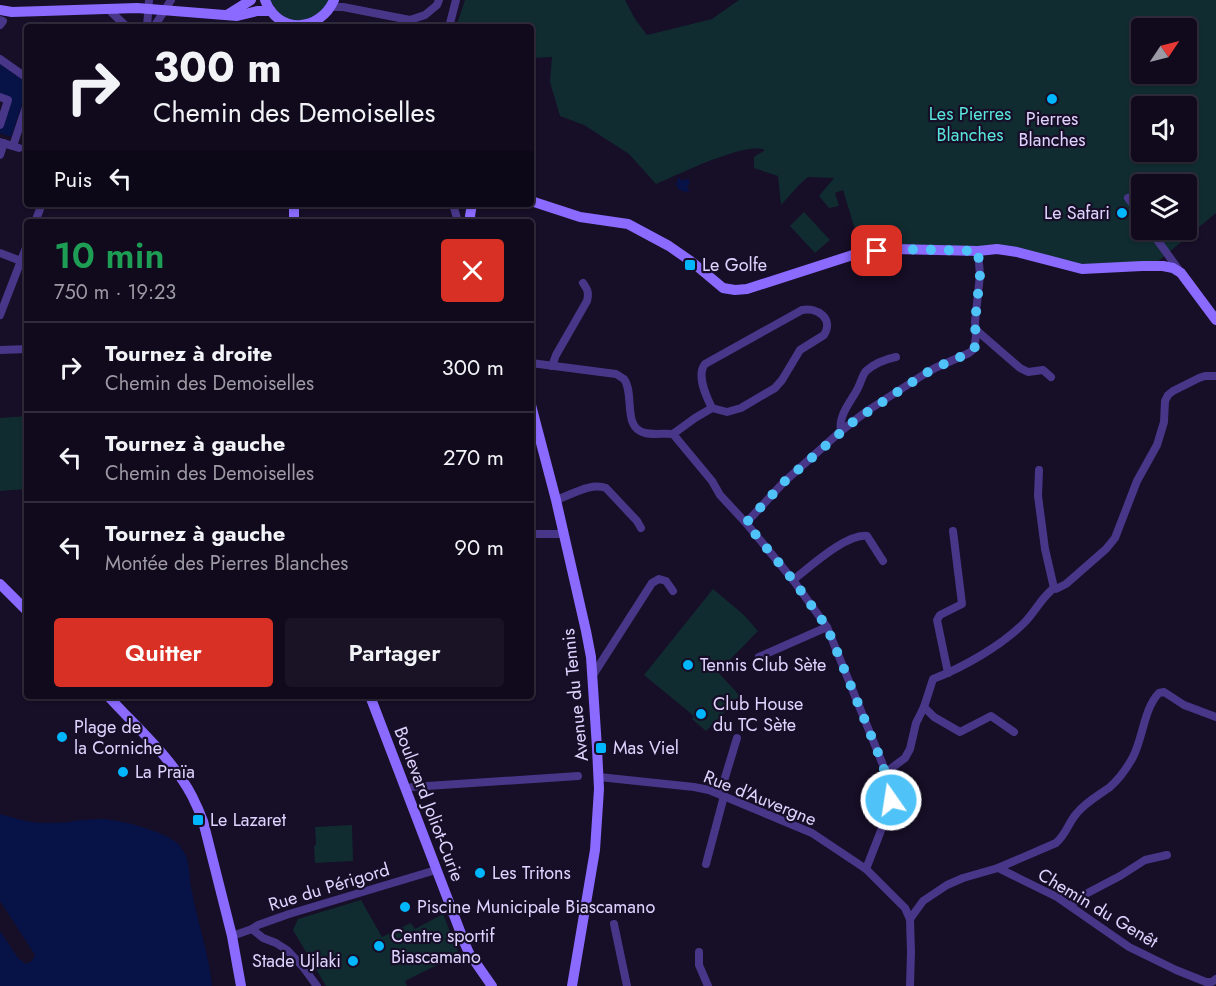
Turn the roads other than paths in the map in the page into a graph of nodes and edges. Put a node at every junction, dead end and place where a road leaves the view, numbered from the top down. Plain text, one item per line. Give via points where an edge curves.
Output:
1 (251, 0) edge
2 (265, 0) edge
3 (439, 0) edge
4 (456, 0) edge
5 (149, 4) edge
6 (332, 4) edge
7 (168, 5) edge
8 (108, 9) junction
9 (0, 10) edge
10 (271, 11) junction
11 (227, 15) junction
12 (0, 20) edge
13 (320, 23) edge
14 (124, 24) edge
15 (147, 24) edge
16 (156, 24) edge
17 (291, 24) edge
18 (450, 24) edge
19 (0, 25) edge
20 (0, 59) edge
21 (24, 76) edge
22 (0, 97) edge
23 (24, 116) edge
24 (0, 124) edge
25 (2, 142) edge
26 (0, 155) edge
27 (1128, 198) dead end
28 (534, 202) edge
29 (1131, 202) edge
30 (1157, 240) edge
31 (978, 251) junction
32 (0, 253) edge
33 (24, 253) edge
34 (21, 261) junction
35 (1181, 273) junction
36 (583, 283) dead end
37 (0, 315) edge
38 (1216, 320) edge
39 (975, 329) junction
40 (24, 349) edge
41 (0, 350) edge
42 (896, 357) dead end
43 (534, 363) edge
44 (552, 366) junction
45 (1216, 376) edge
46 (1051, 377) dead end
47 (712, 408) junction
48 (534, 416) edge
49 (841, 431) junction
50 (673, 434) junction
51 (1039, 470) dead end
52 (556, 500) junction
53 (746, 523) junction
54 (641, 528) dead end
55 (953, 531) dead end
56 (534, 534) edge
57 (564, 534) junction
58 (883, 561) dead end
59 (793, 580) junction
60 (0, 584) edge
61 (1054, 588) junction
62 (673, 591) dead end
63 (24, 608) edge
64 (827, 627) junction
65 (759, 657) dead end
66 (948, 673) junction
67 (592, 676) junction
68 (111, 699) edge
69 (371, 699) edge
70 (924, 707) junction
71 (1216, 717) edge
72 (1014, 732) dead end
73 (737, 738) dead end
74 (885, 773) junction
75 (578, 776) dead end
76 (599, 777) junction
77 (405, 789) junction
78 (722, 795) junction
79 (1167, 855) dead end
80 (706, 864) dead end
81 (998, 868) junction
82 (866, 869) junction
83 (436, 870) junction
84 (1071, 906) junction
85 (910, 919) junction
86 (614, 924) dead end
87 (252, 929) junction
88 (232, 936) junction
89 (699, 952) dead end
90 (1216, 979) edge
91 (241, 986) edge
92 (317, 986) edge
93 (492, 986) edge
94 (572, 986) edge
95 (627, 986) edge
96 (708, 986) edge
97 (910, 986) edge

1 - 11 street
2 - 10 street
3 - 6 street via 425,15 410,20
4 - 18 street
5 - 7 street
5 - 8 street
5 - 15 street
6 - 13 street
7 - 11 street
7 - 16 street
8 - 9 street
8 - 14 street
10 - 11 street
10 - 17 street
12 - 19 street
20 - 21 street
22 - 24 street via 8,100
23 - 25 street via 16,147
25 - 26 street
27 - 29 street
28 - 31 street via 580,217 628,224 669,246 723,288 735,290 859,253 895,249
30 - 35 street
31 - 35 street via 997,249 1082,269 1163,266
31 - 39 street
32 - 34 street
33 - 34 street
34 - 37 street
35 - 38 street
36 - 44 street via 589,294 587,301
39 - 46 street via 1020,368 1028,372 1043,370
39 - 49 street via 976,344 969,353 923,375
40 - 41 street
42 - 49 street via 867,370 843,413
43 - 44 street
44 - 50 street via 616,374 628,388 632,424 645,433
45 - 61 street via 1199,378 1168,395 1157,445 1137,481 1115,538 1066,584
47 - 47 street via 727,412 741,408 775,388 800,350 827,331 824,317 817,310 802,310 705,364 701,374
47 - 50 street
48 - 52 street, Avenue du Tennis
49 - 53 street via 784,482
50 - 53 street
51 - 61 street via 1038,496
52 - 54 street via 600,486
52 - 57 street, Avenue du Tennis
53 - 59 street
55 - 66 street via 962,604 937,620
56 - 57 street
57 - 67 street, Avenue du Tennis
58 - 59 street via 867,536 860,535 840,544
59 - 64 street
60 - 63 street
61 - 66 street via 1023,623 992,649
62 - 67 street via 666,581 652,583
64 - 65 street
64 - 74 street
66 - 70 street via 933,679
67 - 76 street, Avenue du Tennis
68 - 88 street via 169,763 192,795 203,821
69 - 77 street, Boulevard Joliot-Curie
70 - 72 street via 960,732 990,716
70 - 74 street via 905,758
71 - 81 street via 1158,693 1133,756 1118,779 1076,814 1064,837 1056,843
73 - 78 street
74 - 82 street via 891,800
75 - 77 street
76 - 78 street, Rue d'Auvergne via 694,787
76 - 94 street, Avenue du Tennis via 595,850
77 - 83 street, Boulevard Joliot-Curie
78 - 80 street
78 - 82 street, Rue d'Auvergne via 812,833
79 - 84 street via 1145,860 1077,898
81 - 84 street, Chemin du Genêt
81 - 85 street via 946,885 923,901
82 - 85 street, Rue d'Auvergne via 905,908
83 - 87 street, Rue du Périgord via 267,921
83 - 93 street, Boulevard Joliot-Curie via 469,953
84 - 90 street, Chemin du Genêt via 1129,948 1206,982
85 - 97 street
86 - 95 street
87 - 88 street, Rue du Périgord
87 - 92 street via 287,950
88 - 91 street
89 - 96 street via 699,964

